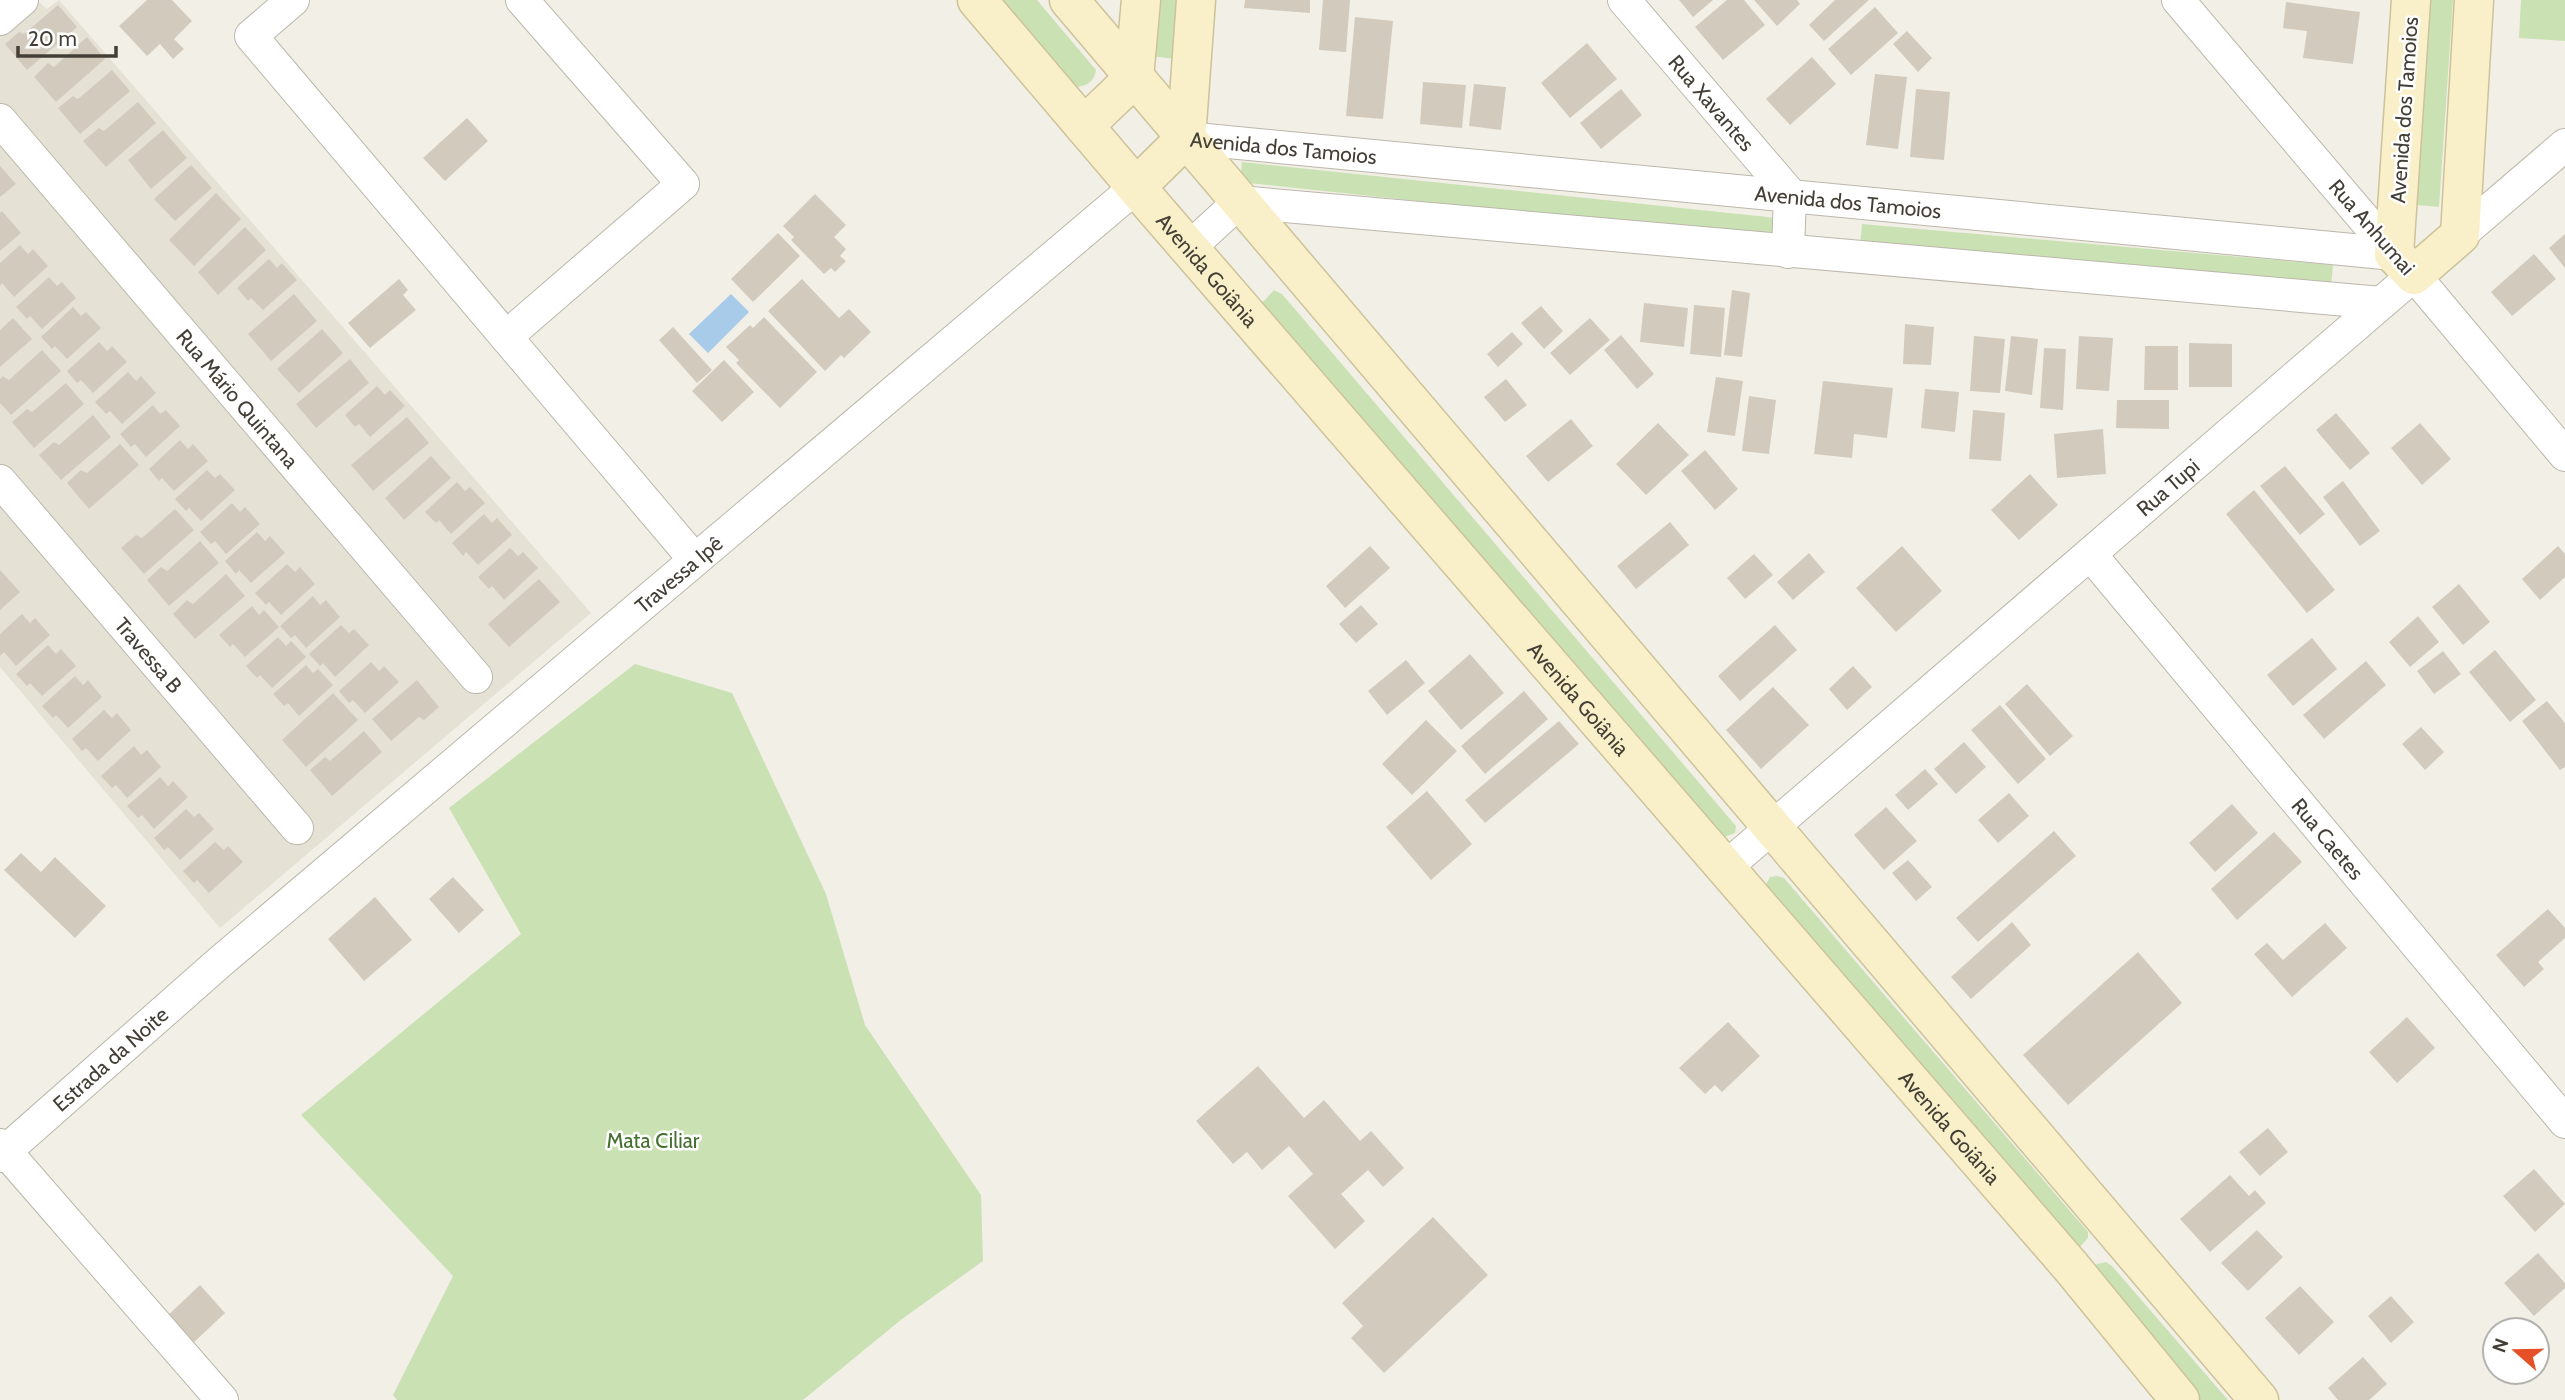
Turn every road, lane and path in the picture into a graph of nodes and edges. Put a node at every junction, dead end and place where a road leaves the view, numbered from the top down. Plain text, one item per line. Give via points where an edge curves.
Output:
1 (22, 0) edge
2 (293, 0) edge
3 (522, 0) edge
4 (977, 0) edge
5 (1069, 0) edge
6 (1141, 0) edge
7 (1196, 0) edge
8 (1624, 0) edge
9 (2178, 0) edge
10 (2412, 0) edge
11 (2474, 0) edge
12 (0, 19) edge
13 (1134, 78) junction
14 (0, 120) edge
15 (1084, 126) junction
16 (1186, 138) junction
17 (2565, 145) edge
18 (1136, 187) junction
19 (1790, 194) junction
20 (1239, 202) junction
21 (2460, 236) junction
22 (1189, 248) junction
23 (1788, 252) junction
24 (2404, 264) junction
25 (2381, 303) junction
26 (506, 337) junction
27 (2565, 455) edge
28 (0, 481) edge
29 (2090, 554) junction
30 (695, 560) junction
31 (476, 677) dead end
32 (297, 828) dead end
33 (1772, 828) junction
34 (1725, 868) junction
35 (221, 961) joint
36 (2565, 1122) edge
37 (2, 1151) edge
38 (2116, 1232) junction
39 (2072, 1268) junction
40 (222, 1400) edge
41 (2179, 1400) edge
42 (2259, 1400) edge

1 - 12 street
2 - 26 street via 251,36
3 - 26 street via 683,184
4 - 15 street, Avenida Goiânia
5 - 13 street
6 - 13 street
7 - 16 street, Avenida dos Tamoios
8 - 19 street, Rua Xavantes
9 - 24 street, Rua Anhumai
10 - 24 street, Avenida dos Tamoios
11 - 21 street
13 - 15 street
13 - 16 street
14 - 31 street, Rua Mário Quintana
15 - 18 street, Avenida Goiânia
16 - 18 street
16 - 19 street, Avenida dos Tamoios
16 - 20 street
17 - 21 street, Rua Tupi
18 - 22 street, Avenida Goiânia
18 - 30 street, Travessa Ipê
19 - 23 street
19 - 24 street, Avenida dos Tamoios
20 - 22 street
20 - 23 street
20 - 33 street
21 - 24 street, Rua Tupi
22 - 34 street, Avenida Goiânia
23 - 25 street
24 - 25 street, Rua Tupi
24 - 27 street, Rua Anhumai
25 - 29 street, Rua Tupi
26 - 30 street
28 - 32 street, Travessa B
29 - 33 street, Rua Tupi
29 - 36 street, Rua Caetes
30 - 35 street, Travessa Ipê
33 - 34 street, Rua Tupi
33 - 38 street
34 - 39 street, Avenida Goiânia
35 - 37 street, Estrada da Noite
37 - 40 street
38 - 39 street
38 - 42 street
39 - 41 street, Avenida Goiânia

